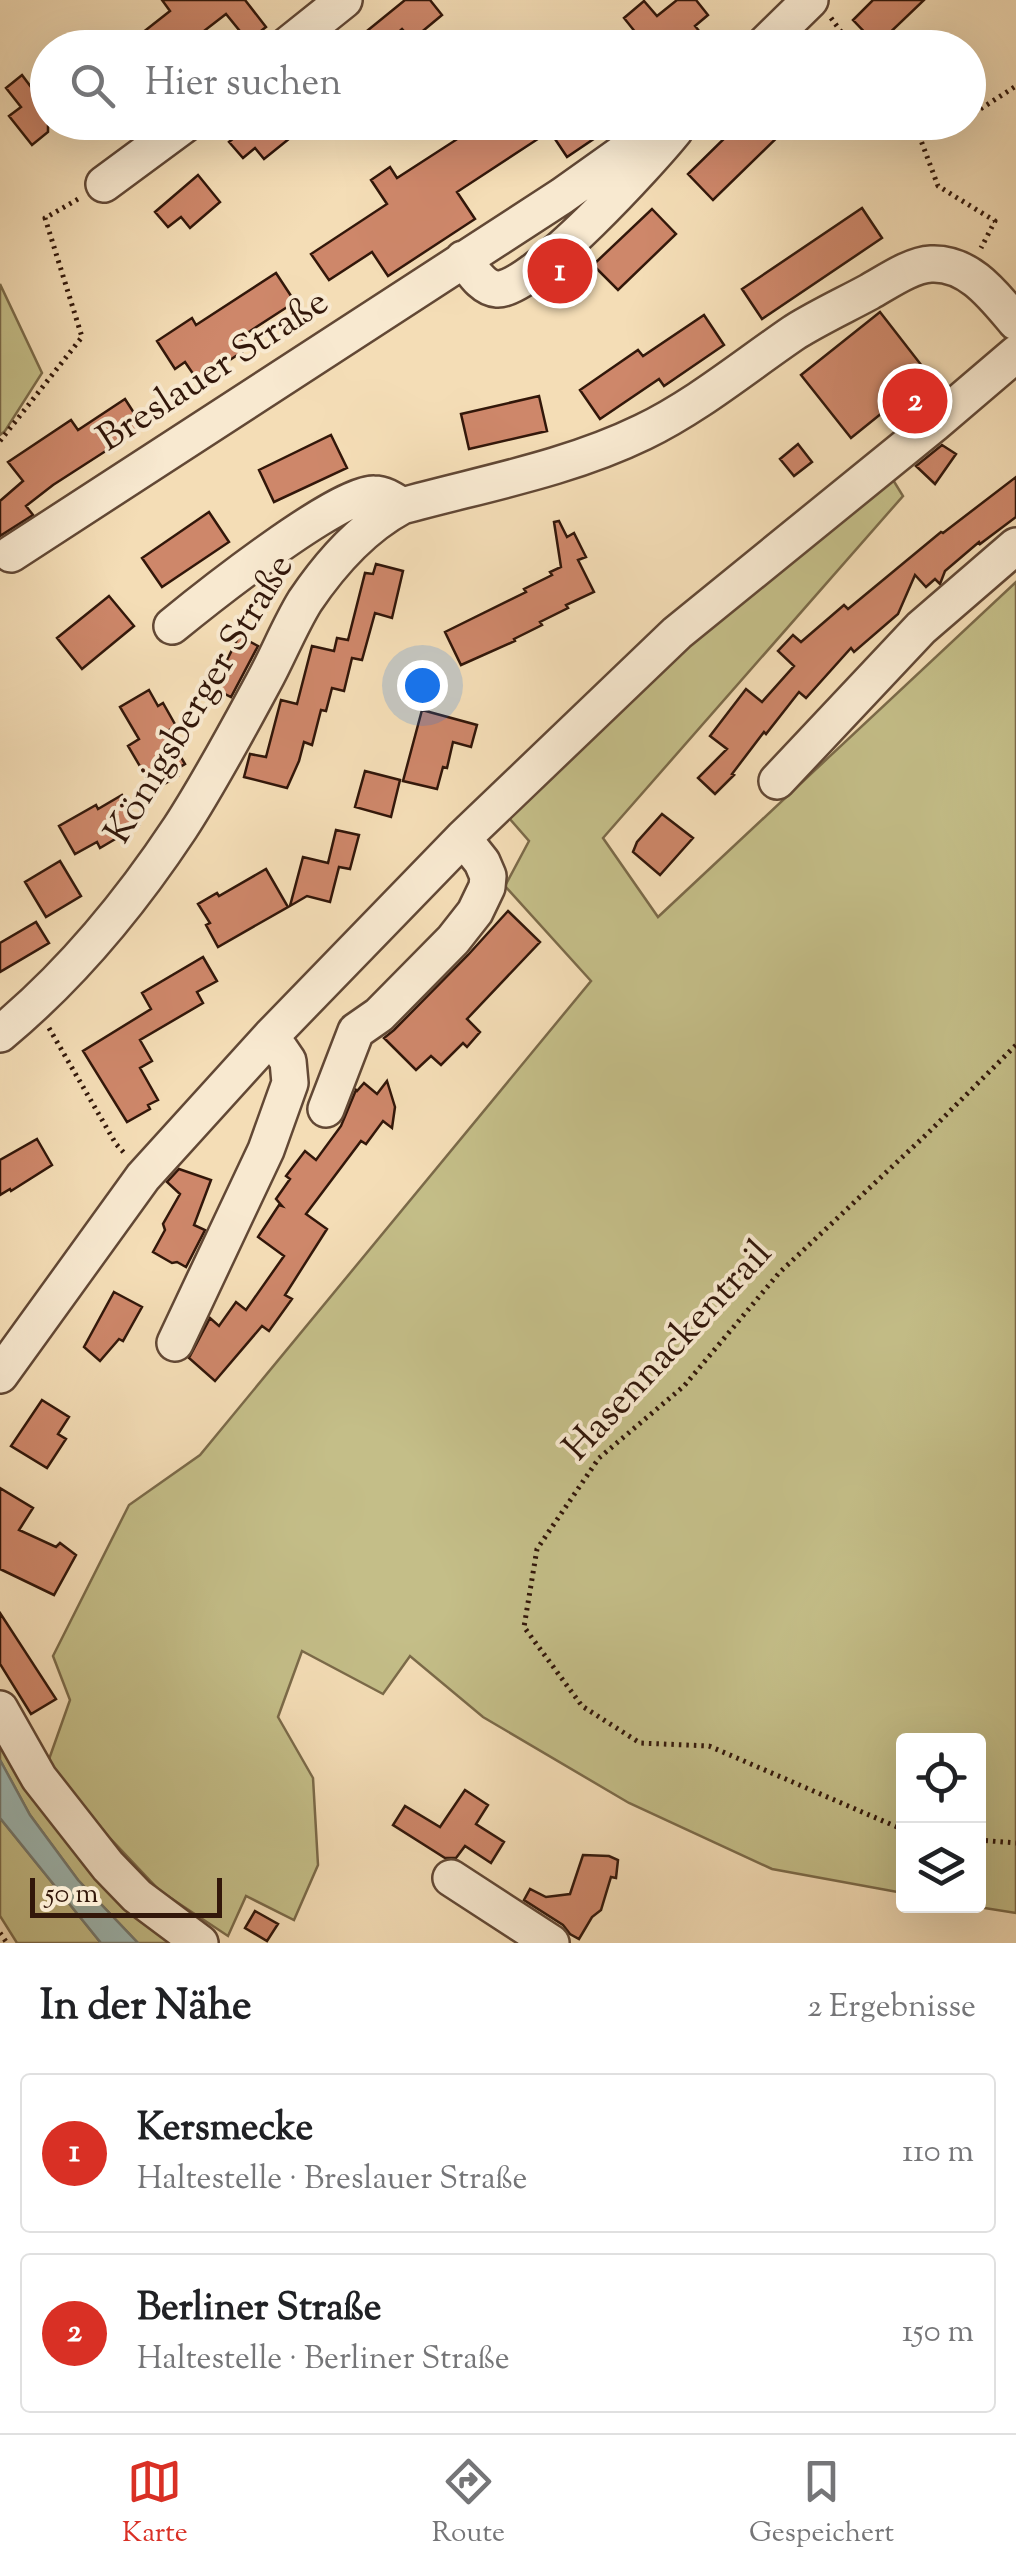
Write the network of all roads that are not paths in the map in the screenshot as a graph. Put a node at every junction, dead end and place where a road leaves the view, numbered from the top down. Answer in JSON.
{"nodes":[{"id":1,"x":344,"y":0,"type":"edge"},
{"id":2,"x":820,"y":8,"type":"edge"},
{"id":3,"x":306,"y":30,"type":"edge"},
{"id":4,"x":787,"y":30,"type":"edge"},
{"id":5,"x":164,"y":140,"type":"edge"},
{"id":6,"x":641,"y":140,"type":"edge"},
{"id":7,"x":667,"y":140,"type":"edge"},
{"id":8,"x":104,"y":184,"type":"road end"},
{"id":9,"x":463,"y":259,"type":"junction"},
{"id":10,"x":1016,"y":322,"type":"edge"},
{"id":11,"x":1016,"y":354,"type":"edge"},
{"id":12,"x":402,"y":506,"type":"junction"},
{"id":13,"x":1016,"y":546,"type":"edge"},
{"id":14,"x":11,"y":554,"type":"dead end"},
{"id":15,"x":172,"y":626,"type":"dead end"},
{"id":16,"x":777,"y":781,"type":"dead end"},
{"id":17,"x":463,"y":838,"type":"junction"},
{"id":18,"x":0,"y":1034,"type":"edge"},
{"id":19,"x":272,"y":1036,"type":"junction"},
{"id":20,"x":326,"y":1108,"type":"dead end"},
{"id":21,"x":176,"y":1344,"type":"dead end"},
{"id":22,"x":0,"y":1376,"type":"edge"},
{"id":23,"x":0,"y":1709,"type":"edge"},
{"id":24,"x":451,"y":1878,"type":"dead end"},
{"id":25,"x":200,"y":1943,"type":"edge"},
{"id":26,"x":551,"y":1943,"type":"edge"}],
"edges":[{"from":1,"to":3,"type":"street"},
{"from":2,"to":4,"type":"street"},
{"from":5,"to":8,"type":"street"},
{"from":6,"to":9,"type":"street","name":"Breslauer Straße"},
{"from":7,"to":9,"type":"street"},
{"from":9,"to":14,"type":"street","name":"Breslauer Straße"},
{"from":10,"to":12,"type":"street","name":"Königsberger Straße"},
{"from":11,"to":17,"type":"street"},
{"from":12,"to":15,"type":"street","name":"Königsberger Straße"},
{"from":12,"to":18,"type":"street","name":"Königsberger Straße"},
{"from":13,"to":16,"type":"street"},
{"from":17,"to":19,"type":"street"},
{"from":17,"to":20,"type":"street"},
{"from":19,"to":21,"type":"street"},
{"from":19,"to":22,"type":"street"},
{"from":23,"to":25,"type":"street"},
{"from":24,"to":26,"type":"street"}]}
